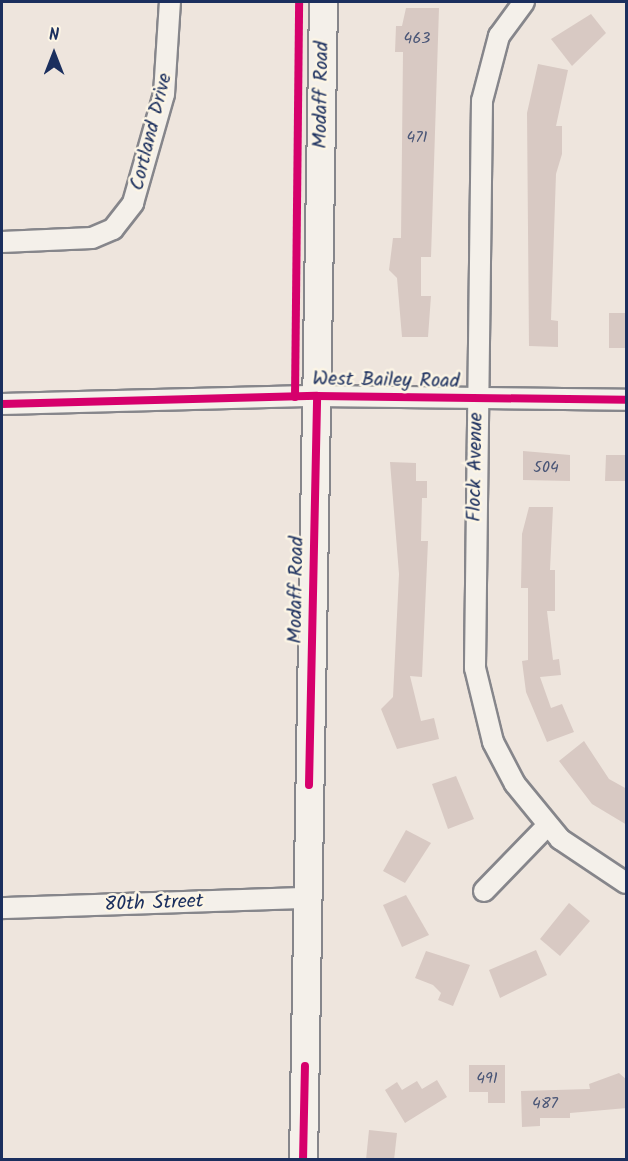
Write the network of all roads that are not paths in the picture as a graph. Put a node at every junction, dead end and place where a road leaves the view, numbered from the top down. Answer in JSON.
{"nodes":[{"id":1,"x":170,"y":2,"type":"edge"},
{"id":2,"x":323,"y":2,"type":"edge"},
{"id":3,"x":524,"y":2,"type":"edge"},
{"id":4,"x":2,"y":242,"type":"edge"},
{"id":5,"x":317,"y":396,"type":"junction"},
{"id":6,"x":477,"y":398,"type":"junction"},
{"id":7,"x":627,"y":400,"type":"edge"},
{"id":8,"x":2,"y":404,"type":"edge"},
{"id":9,"x":548,"y":826,"type":"junction"},
{"id":10,"x":627,"y":883,"type":"edge"},
{"id":11,"x":484,"y":891,"type":"dead end"},
{"id":12,"x":307,"y":898,"type":"junction"},
{"id":13,"x":2,"y":908,"type":"edge"},
{"id":14,"x":303,"y":1160,"type":"edge"}],
"edges":[{"from":1,"to":4,"type":"street","name":"Cortland Drive"},
{"from":2,"to":5,"type":"street","name":"Modaff Road"},
{"from":3,"to":6,"type":"street","name":"Flock Avenue"},
{"from":5,"to":6,"type":"street","name":"West Bailey Road"},
{"from":5,"to":8,"type":"street","name":"West Bailey Road"},
{"from":5,"to":12,"type":"street","name":"Modaff Road"},
{"from":6,"to":7,"type":"street","name":"West Bailey Road"},
{"from":6,"to":9,"type":"street","name":"Flock Avenue"},
{"from":9,"to":10,"type":"street","name":"Flock Avenue"},
{"from":9,"to":11,"type":"street"},
{"from":12,"to":13,"type":"street","name":"80th Street"},
{"from":12,"to":14,"type":"street","name":"Modaff Road"}]}
